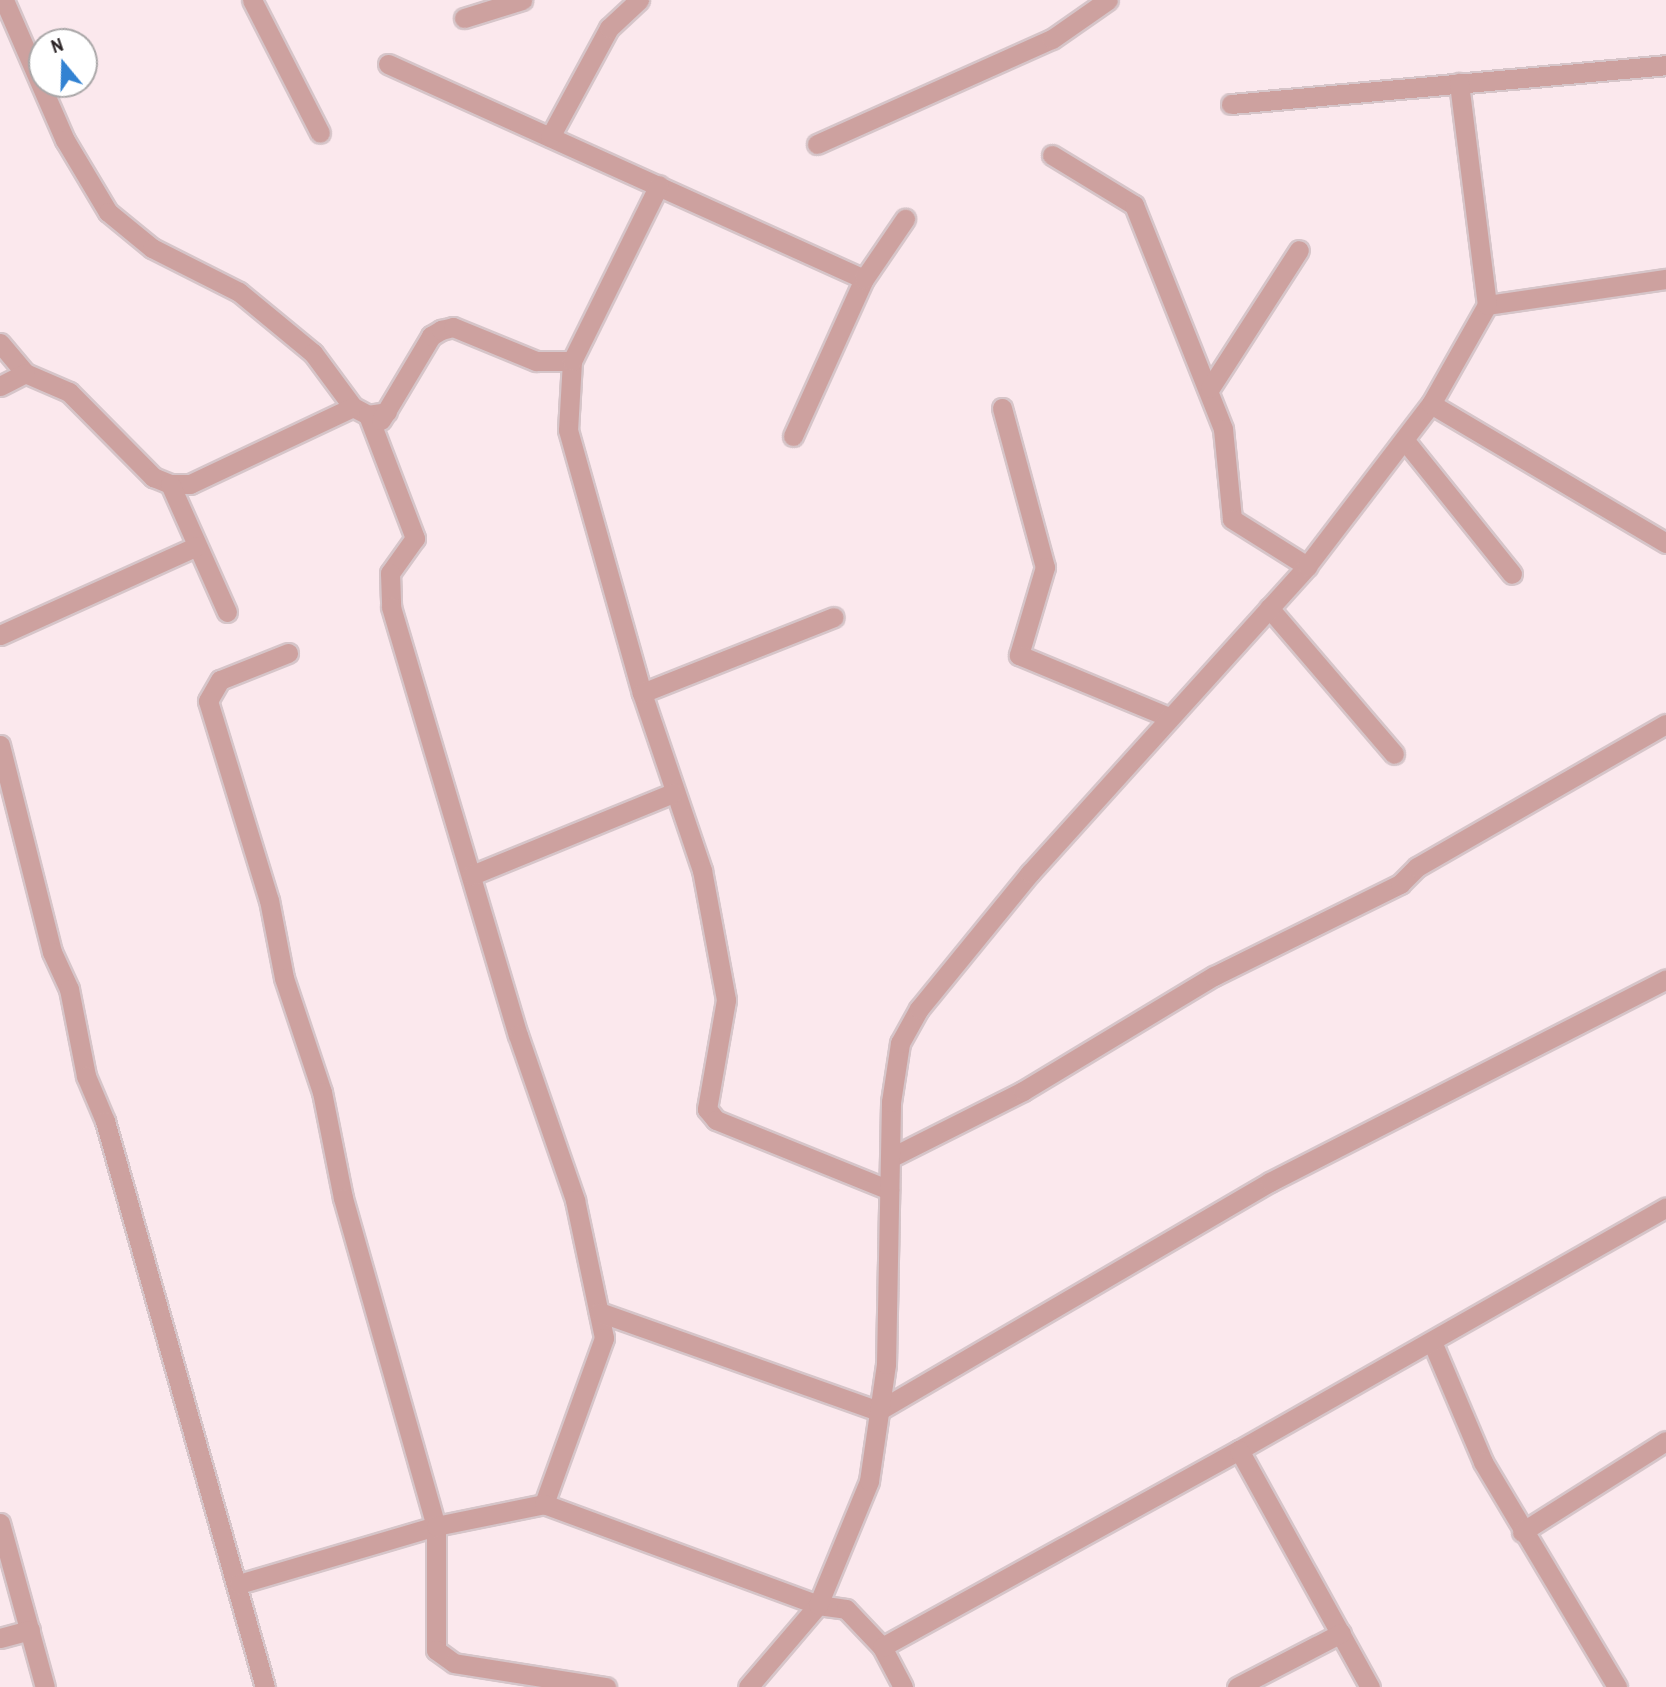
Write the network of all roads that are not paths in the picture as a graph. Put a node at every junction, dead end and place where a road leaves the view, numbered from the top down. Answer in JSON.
{"nodes":[{"id":1,"x":4,"y":0,"type":"edge"},
{"id":2,"x":252,"y":0,"type":"edge"},
{"id":3,"x":522,"y":0,"type":"edge"},
{"id":4,"x":1108,"y":0,"type":"edge"},
{"id":5,"x":628,"y":3,"type":"edge"},
{"id":6,"x":464,"y":18,"type":"dead end"},
{"id":7,"x":388,"y":64,"type":"dead end"},
{"id":8,"x":1666,"y":65,"type":"edge"},
{"id":9,"x":1459,"y":83,"type":"junction"},
{"id":10,"x":1231,"y":104,"type":"dead end"},
{"id":11,"x":320,"y":133,"type":"dead end"},
{"id":12,"x":550,"y":137,"type":"junction"},
{"id":13,"x":817,"y":144,"type":"dead end"},
{"id":14,"x":1052,"y":155,"type":"dead end"},
{"id":15,"x":659,"y":185,"type":"junction"},
{"id":16,"x":905,"y":219,"type":"dead end"},
{"id":17,"x":1299,"y":250,"type":"dead end"},
{"id":18,"x":864,"y":279,"type":"junction"},
{"id":19,"x":1666,"y":279,"type":"edge"},
{"id":20,"x":1487,"y":305,"type":"junction"},
{"id":21,"x":0,"y":343,"type":"edge"},
{"id":22,"x":572,"y":360,"type":"junction"},
{"id":23,"x":25,"y":373,"type":"junction"},
{"id":24,"x":0,"y":386,"type":"edge"},
{"id":25,"x":1210,"y":388,"type":"junction"},
{"id":26,"x":1431,"y":404,"type":"junction"},
{"id":27,"x":1002,"y":408,"type":"dead end"},
{"id":28,"x":371,"y":416,"type":"junction"},
{"id":29,"x":793,"y":436,"type":"dead end"},
{"id":30,"x":1406,"y":442,"type":"junction"},
{"id":31,"x":170,"y":484,"type":"junction"},
{"id":32,"x":1666,"y":543,"type":"edge"},
{"id":33,"x":197,"y":545,"type":"junction"},
{"id":34,"x":1307,"y":566,"type":"junction"},
{"id":35,"x":1512,"y":574,"type":"dead end"},
{"id":36,"x":1269,"y":608,"type":"junction"},
{"id":37,"x":227,"y":612,"type":"dead end"},
{"id":38,"x":834,"y":617,"type":"dead end"},
{"id":39,"x":0,"y":635,"type":"edge"},
{"id":40,"x":288,"y":653,"type":"dead end"},
{"id":41,"x":642,"y":693,"type":"junction"},
{"id":42,"x":1166,"y":716,"type":"junction"},
{"id":43,"x":1666,"y":724,"type":"edge"},
{"id":44,"x":0,"y":745,"type":"edge"},
{"id":45,"x":1394,"y":754,"type":"dead end"},
{"id":46,"x":673,"y":793,"type":"junction"},
{"id":47,"x":472,"y":875,"type":"junction"},
{"id":48,"x":1666,"y":979,"type":"edge"},
{"id":49,"x":890,"y":1158,"type":"junction"},
{"id":50,"x":889,"y":1190,"type":"junction"},
{"id":51,"x":1666,"y":1207,"type":"edge"},
{"id":52,"x":599,"y":1312,"type":"junction"},
{"id":53,"x":1433,"y":1344,"type":"junction"},
{"id":54,"x":878,"y":1412,"type":"junction"},
{"id":55,"x":1666,"y":1441,"type":"edge"},
{"id":56,"x":1239,"y":1450,"type":"junction"},
{"id":57,"x":544,"y":1504,"type":"junction"},
{"id":58,"x":0,"y":1523,"type":"edge"},
{"id":59,"x":436,"y":1526,"type":"junction"},
{"id":60,"x":1522,"y":1532,"type":"junction"},
{"id":61,"x":239,"y":1584,"type":"junction"},
{"id":62,"x":818,"y":1605,"type":"junction"},
{"id":63,"x":30,"y":1630,"type":"junction"},
{"id":64,"x":1340,"y":1633,"type":"junction"},
{"id":65,"x":0,"y":1638,"type":"edge"},
{"id":66,"x":882,"y":1647,"type":"junction"},
{"id":67,"x":45,"y":1687,"type":"edge"},
{"id":68,"x":265,"y":1687,"type":"edge"},
{"id":69,"x":606,"y":1687,"type":"edge"},
{"id":70,"x":748,"y":1687,"type":"edge"},
{"id":71,"x":903,"y":1687,"type":"edge"},
{"id":72,"x":1237,"y":1687,"type":"edge"},
{"id":73,"x":1370,"y":1687,"type":"edge"},
{"id":74,"x":1617,"y":1687,"type":"edge"}],
"edges":[{"from":1,"to":28,"type":"street"},
{"from":2,"to":11,"type":"street"},
{"from":3,"to":6,"type":"street"},
{"from":4,"to":13,"type":"street"},
{"from":5,"to":12,"type":"street"},
{"from":7,"to":12,"type":"street"},
{"from":8,"to":9,"type":"street"},
{"from":9,"to":10,"type":"street"},
{"from":9,"to":20,"type":"street"},
{"from":12,"to":15,"type":"street"},
{"from":14,"to":25,"type":"street"},
{"from":15,"to":18,"type":"street"},
{"from":15,"to":22,"type":"street"},
{"from":16,"to":18,"type":"street"},
{"from":17,"to":25,"type":"street"},
{"from":18,"to":29,"type":"street"},
{"from":19,"to":20,"type":"street"},
{"from":20,"to":26,"type":"street"},
{"from":21,"to":23,"type":"street"},
{"from":22,"to":28,"type":"street"},
{"from":22,"to":41,"type":"street"},
{"from":23,"to":24,"type":"street"},
{"from":23,"to":31,"type":"street"},
{"from":25,"to":34,"type":"street"},
{"from":26,"to":30,"type":"street"},
{"from":26,"to":32,"type":"street"},
{"from":27,"to":42,"type":"street"},
{"from":28,"to":31,"type":"street"},
{"from":28,"to":47,"type":"street"},
{"from":30,"to":34,"type":"street"},
{"from":30,"to":35,"type":"street"},
{"from":31,"to":33,"type":"street"},
{"from":33,"to":37,"type":"street"},
{"from":33,"to":39,"type":"street"},
{"from":34,"to":36,"type":"street"},
{"from":36,"to":42,"type":"street"},
{"from":36,"to":45,"type":"street"},
{"from":38,"to":41,"type":"street"},
{"from":40,"to":59,"type":"street"},
{"from":41,"to":46,"type":"street"},
{"from":42,"to":49,"type":"street"},
{"from":43,"to":49,"type":"street"},
{"from":44,"to":61,"type":"street"},
{"from":46,"to":47,"type":"street"},
{"from":46,"to":50,"type":"street"},
{"from":47,"to":52,"type":"street"},
{"from":48,"to":54,"type":"street"},
{"from":49,"to":50,"type":"street"},
{"from":50,"to":54,"type":"street"},
{"from":51,"to":53,"type":"street"},
{"from":52,"to":54,"type":"street"},
{"from":52,"to":57,"type":"street"},
{"from":53,"to":56,"type":"street"},
{"from":53,"to":60,"type":"street"},
{"from":54,"to":62,"type":"street"},
{"from":55,"to":60,"type":"street"},
{"from":56,"to":64,"type":"street"},
{"from":56,"to":66,"type":"street"},
{"from":57,"to":59,"type":"street"},
{"from":57,"to":62,"type":"street"},
{"from":58,"to":63,"type":"street"},
{"from":59,"to":61,"type":"street"},
{"from":59,"to":69,"type":"street"},
{"from":60,"to":74,"type":"street"},
{"from":61,"to":68,"type":"street"},
{"from":62,"to":66,"type":"street"},
{"from":62,"to":70,"type":"street"},
{"from":63,"to":65,"type":"street"},
{"from":63,"to":67,"type":"street"},
{"from":64,"to":72,"type":"street"},
{"from":64,"to":73,"type":"street"},
{"from":66,"to":71,"type":"street"}]}
